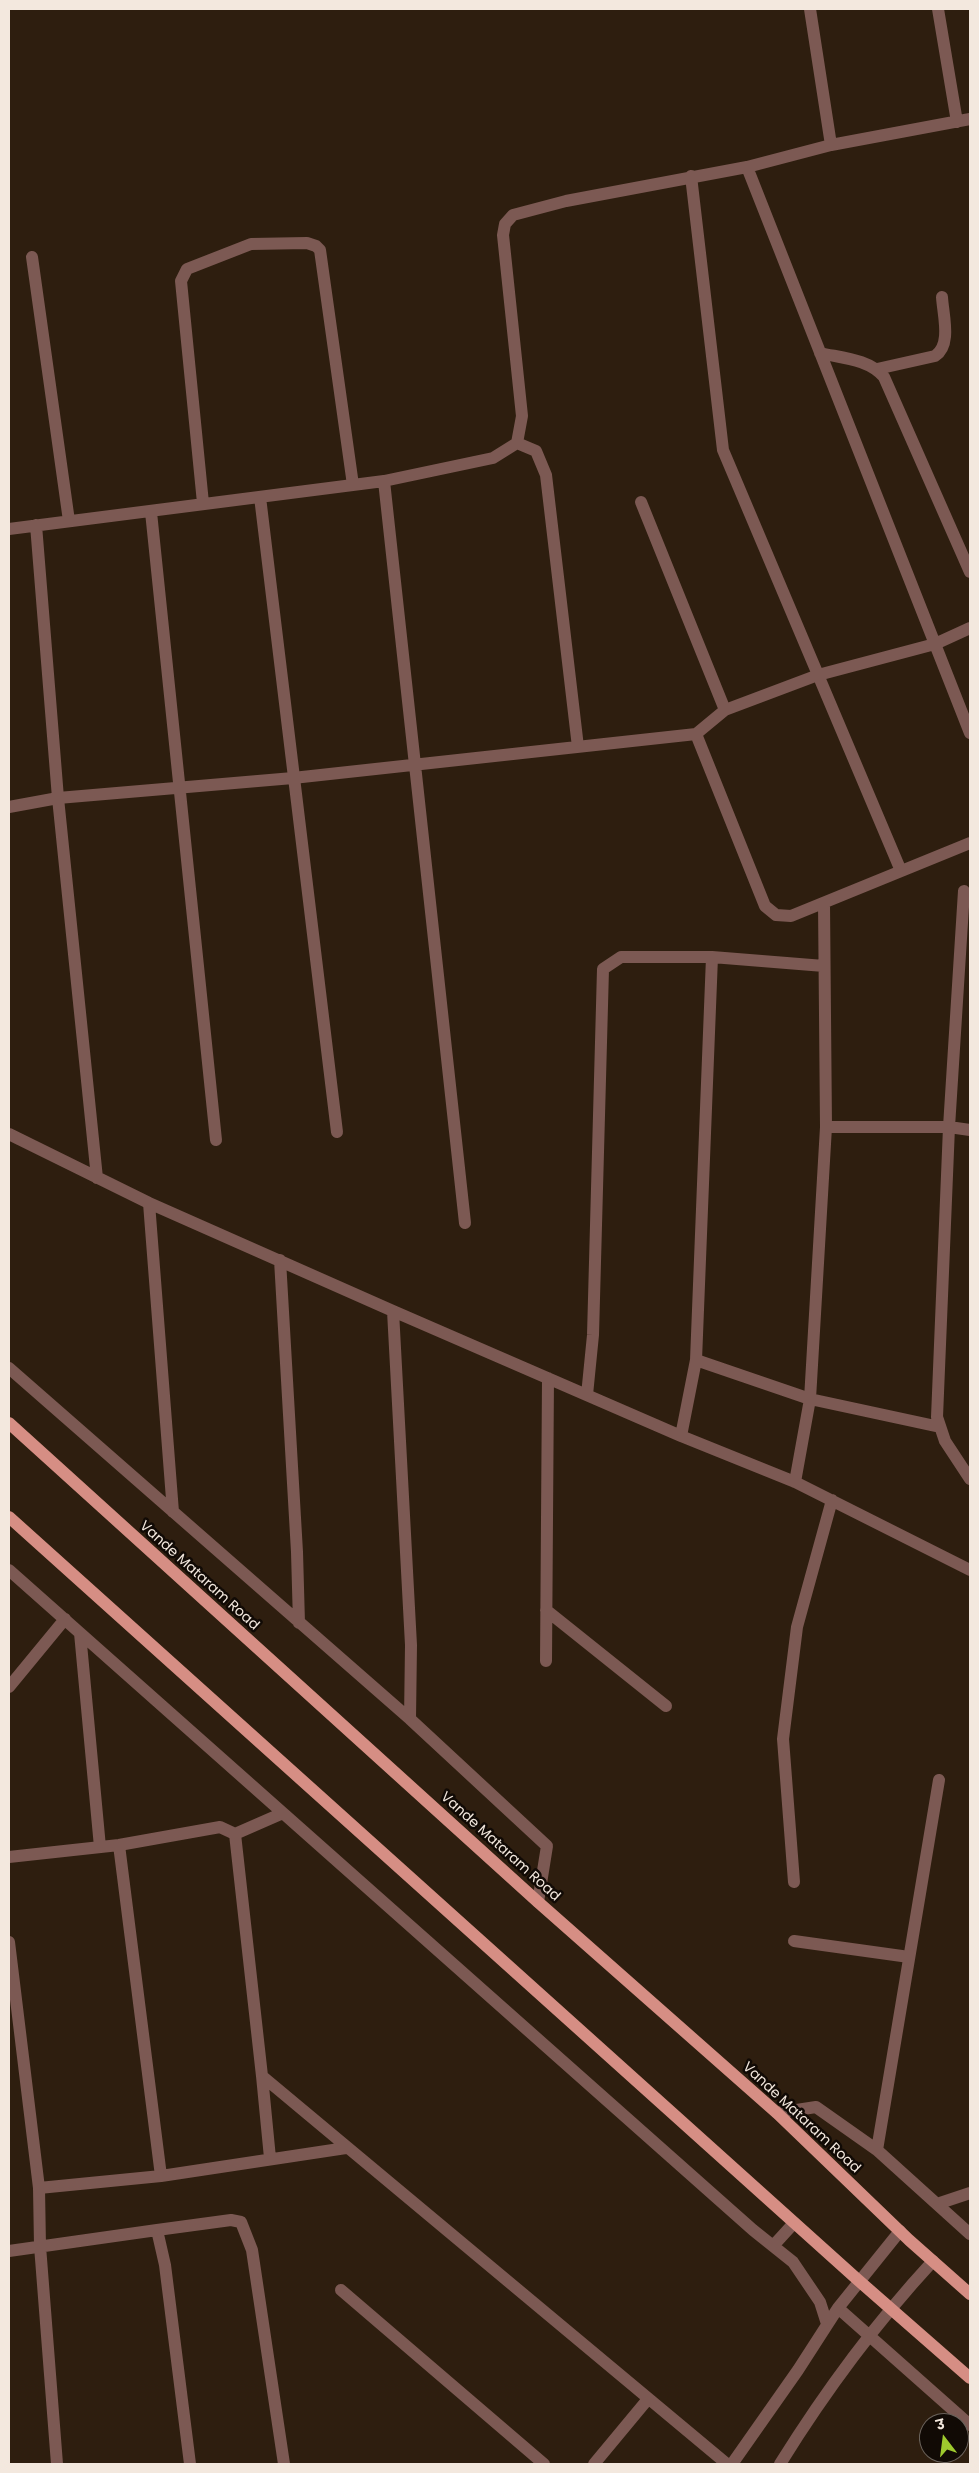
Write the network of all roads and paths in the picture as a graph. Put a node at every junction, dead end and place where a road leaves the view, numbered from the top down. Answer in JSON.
{"nodes":[{"id":1,"x":810,"y":9,"type":"edge"},
{"id":2,"x":938,"y":9,"type":"edge"},
{"id":3,"x":970,"y":119,"type":"edge"},
{"id":4,"x":957,"y":122,"type":"junction"},
{"id":5,"x":830,"y":145,"type":"junction"},
{"id":6,"x":747,"y":167,"type":"junction"},
{"id":7,"x":691,"y":176,"type":"junction"},
{"id":8,"x":32,"y":256,"type":"dead end"},
{"id":9,"x":942,"y":297,"type":"dead end"},
{"id":10,"x":820,"y":353,"type":"junction"},
{"id":11,"x":877,"y":369,"type":"junction"},
{"id":12,"x":517,"y":443,"type":"junction"},
{"id":13,"x":384,"y":481,"type":"junction"},
{"id":14,"x":353,"y":485,"type":"junction"},
{"id":15,"x":260,"y":497,"type":"junction"},
{"id":16,"x":641,"y":502,"type":"dead end"},
{"id":17,"x":203,"y":503,"type":"junction"},
{"id":18,"x":151,"y":512,"type":"junction"},
{"id":19,"x":69,"y":521,"type":"junction"},
{"id":20,"x":36,"y":525,"type":"junction"},
{"id":21,"x":9,"y":529,"type":"edge"},
{"id":22,"x":970,"y":572,"type":"edge"},
{"id":23,"x":970,"y":628,"type":"edge"},
{"id":24,"x":935,"y":644,"type":"junction"},
{"id":25,"x":818,"y":675,"type":"junction"},
{"id":26,"x":725,"y":710,"type":"junction"},
{"id":27,"x":696,"y":734,"type":"junction"},
{"id":28,"x":970,"y":734,"type":"edge"},
{"id":29,"x":578,"y":747,"type":"junction"},
{"id":30,"x":416,"y":763,"type":"junction"},
{"id":31,"x":293,"y":778,"type":"junction"},
{"id":32,"x":179,"y":788,"type":"junction"},
{"id":33,"x":58,"y":798,"type":"junction"},
{"id":34,"x":9,"y":807,"type":"edge"},
{"id":35,"x":970,"y":843,"type":"edge"},
{"id":36,"x":901,"y":871,"type":"junction"},
{"id":37,"x":964,"y":891,"type":"dead end"},
{"id":38,"x":824,"y":903,"type":"junction"},
{"id":39,"x":712,"y":957,"type":"junction"},
{"id":40,"x":824,"y":966,"type":"junction"},
{"id":41,"x":826,"y":1127,"type":"junction"},
{"id":42,"x":949,"y":1128,"type":"junction"},
{"id":43,"x":970,"y":1130,"type":"edge"},
{"id":44,"x":337,"y":1132,"type":"dead end"},
{"id":45,"x":9,"y":1134,"type":"edge"},
{"id":46,"x":216,"y":1140,"type":"dead end"},
{"id":47,"x":97,"y":1178,"type":"junction"},
{"id":48,"x":149,"y":1202,"type":"junction"},
{"id":49,"x":465,"y":1224,"type":"dead end"},
{"id":50,"x":280,"y":1260,"type":"junction"},
{"id":51,"x":393,"y":1310,"type":"junction"},
{"id":52,"x":696,"y":1360,"type":"junction"},
{"id":53,"x":9,"y":1368,"type":"edge"},
{"id":54,"x":548,"y":1378,"type":"junction"},
{"id":55,"x":587,"y":1396,"type":"junction"},
{"id":56,"x":810,"y":1399,"type":"junction"},
{"id":57,"x":9,"y":1423,"type":"edge"},
{"id":58,"x":940,"y":1427,"type":"junction"},
{"id":59,"x":682,"y":1436,"type":"junction"},
{"id":60,"x":970,"y":1479,"type":"edge"},
{"id":61,"x":795,"y":1482,"type":"junction"},
{"id":62,"x":832,"y":1500,"type":"junction"},
{"id":63,"x":173,"y":1512,"type":"junction"},
{"id":64,"x":9,"y":1517,"type":"edge"},
{"id":65,"x":9,"y":1570,"type":"edge"},
{"id":66,"x":970,"y":1570,"type":"edge"},
{"id":67,"x":546,"y":1610,"type":"junction"},
{"id":68,"x":65,"y":1619,"type":"junction"},
{"id":69,"x":299,"y":1623,"type":"junction"},
{"id":70,"x":80,"y":1632,"type":"junction"},
{"id":71,"x":546,"y":1661,"type":"dead end"},
{"id":72,"x":9,"y":1686,"type":"edge"},
{"id":73,"x":666,"y":1706,"type":"dead end"},
{"id":74,"x":410,"y":1718,"type":"junction"},
{"id":75,"x":939,"y":1780,"type":"dead end"},
{"id":76,"x":284,"y":1813,"type":"junction"},
{"id":77,"x":235,"y":1834,"type":"junction"},
{"id":78,"x":119,"y":1845,"type":"junction"},
{"id":79,"x":100,"y":1847,"type":"junction"},
{"id":80,"x":9,"y":1857,"type":"edge"},
{"id":81,"x":794,"y":1882,"type":"dead end"},
{"id":82,"x":538,"y":1902,"type":"junction"},
{"id":83,"x":794,"y":1941,"type":"dead end"},
{"id":84,"x":9,"y":1942,"type":"edge"},
{"id":85,"x":909,"y":1957,"type":"junction"},
{"id":86,"x":262,"y":2076,"type":"junction"},
{"id":87,"x":777,"y":2113,"type":"junction"},
{"id":88,"x":346,"y":2148,"type":"junction"},
{"id":89,"x":877,"y":2150,"type":"junction"},
{"id":90,"x":270,"y":2158,"type":"junction"},
{"id":91,"x":161,"y":2176,"type":"junction"},
{"id":92,"x":40,"y":2188,"type":"junction"},
{"id":93,"x":970,"y":2193,"type":"edge"},
{"id":94,"x":937,"y":2204,"type":"junction"},
{"id":95,"x":794,"y":2223,"type":"junction"},
{"id":96,"x":157,"y":2230,"type":"junction"},
{"id":97,"x":900,"y":2231,"type":"junction"},
{"id":98,"x":970,"y":2234,"type":"edge"},
{"id":99,"x":40,"y":2246,"type":"junction"},
{"id":100,"x":773,"y":2246,"type":"junction"},
{"id":101,"x":9,"y":2251,"type":"edge"},
{"id":102,"x":933,"y":2261,"type":"junction"},
{"id":103,"x":858,"y":2280,"type":"junction"},
{"id":104,"x":341,"y":2290,"type":"dead end"},
{"id":105,"x":970,"y":2294,"type":"edge"},
{"id":106,"x":838,"y":2308,"type":"junction"},
{"id":107,"x":890,"y":2308,"type":"junction"},
{"id":108,"x":827,"y":2324,"type":"junction"},
{"id":109,"x":868,"y":2335,"type":"junction"},
{"id":110,"x":970,"y":2378,"type":"edge"},
{"id":111,"x":648,"y":2399,"type":"junction"},
{"id":112,"x":970,"y":2425,"type":"edge"},
{"id":113,"x":57,"y":2464,"type":"edge"},
{"id":114,"x":190,"y":2464,"type":"edge"},
{"id":115,"x":284,"y":2464,"type":"edge"},
{"id":116,"x":544,"y":2464,"type":"edge"},
{"id":117,"x":594,"y":2464,"type":"edge"},
{"id":118,"x":727,"y":2464,"type":"edge"},
{"id":119,"x":732,"y":2464,"type":"edge"},
{"id":120,"x":780,"y":2464,"type":"edge"}],
"edges":[{"from":1,"to":5,"type":"street"},
{"from":2,"to":4,"type":"street"},
{"from":3,"to":4,"type":"street"},
{"from":4,"to":5,"type":"street"},
{"from":5,"to":6,"type":"street"},
{"from":6,"to":7,"type":"street"},
{"from":6,"to":10,"type":"street"},
{"from":7,"to":12,"type":"street"},
{"from":7,"to":25,"type":"street"},
{"from":8,"to":19,"type":"street"},
{"from":9,"to":11,"type":"street"},
{"from":10,"to":11,"type":"street"},
{"from":10,"to":24,"type":"street"},
{"from":11,"to":22,"type":"street"},
{"from":12,"to":13,"type":"street"},
{"from":12,"to":29,"type":"street"},
{"from":13,"to":14,"type":"street"},
{"from":13,"to":30,"type":"street"},
{"from":14,"to":15,"type":"street"},
{"from":14,"to":17,"type":"street"},
{"from":15,"to":17,"type":"street"},
{"from":15,"to":31,"type":"street"},
{"from":16,"to":26,"type":"street"},
{"from":17,"to":18,"type":"street"},
{"from":18,"to":19,"type":"street"},
{"from":18,"to":32,"type":"street"},
{"from":19,"to":20,"type":"street"},
{"from":20,"to":21,"type":"street"},
{"from":20,"to":33,"type":"street"},
{"from":23,"to":24,"type":"street"},
{"from":24,"to":25,"type":"street"},
{"from":24,"to":28,"type":"street"},
{"from":25,"to":26,"type":"street"},
{"from":25,"to":36,"type":"street"},
{"from":26,"to":27,"type":"street"},
{"from":27,"to":29,"type":"street"},
{"from":27,"to":38,"type":"street"},
{"from":29,"to":30,"type":"street"},
{"from":30,"to":31,"type":"street"},
{"from":30,"to":49,"type":"street"},
{"from":31,"to":32,"type":"street"},
{"from":31,"to":44,"type":"street"},
{"from":32,"to":33,"type":"street"},
{"from":32,"to":46,"type":"street"},
{"from":33,"to":34,"type":"street"},
{"from":33,"to":47,"type":"street"},
{"from":35,"to":36,"type":"street"},
{"from":36,"to":38,"type":"street"},
{"from":37,"to":42,"type":"street"},
{"from":38,"to":40,"type":"street"},
{"from":39,"to":40,"type":"street"},
{"from":39,"to":52,"type":"street"},
{"from":39,"to":55,"type":"street"},
{"from":40,"to":41,"type":"street"},
{"from":41,"to":42,"type":"street"},
{"from":41,"to":56,"type":"street"},
{"from":42,"to":43,"type":"street"},
{"from":42,"to":58,"type":"street"},
{"from":45,"to":47,"type":"street"},
{"from":47,"to":48,"type":"street"},
{"from":48,"to":50,"type":"street"},
{"from":48,"to":63,"type":"street"},
{"from":50,"to":51,"type":"street"},
{"from":50,"to":69,"type":"street"},
{"from":51,"to":54,"type":"street"},
{"from":51,"to":74,"type":"street"},
{"from":52,"to":56,"type":"street"},
{"from":52,"to":59,"type":"street"},
{"from":53,"to":63,"type":"street"},
{"from":54,"to":55,"type":"street"},
{"from":54,"to":67,"type":"street"},
{"from":55,"to":59,"type":"street"},
{"from":56,"to":58,"type":"street"},
{"from":56,"to":61,"type":"street"},
{"from":57,"to":82,"type":"main road","name":"Vande Mataram Road"},
{"from":58,"to":60,"type":"street"},
{"from":59,"to":61,"type":"street"},
{"from":61,"to":62,"type":"street"},
{"from":62,"to":66,"type":"street"},
{"from":62,"to":81,"type":"street"},
{"from":63,"to":69,"type":"street"},
{"from":64,"to":95,"type":"main road"},
{"from":65,"to":68,"type":"street"},
{"from":67,"to":71,"type":"street"},
{"from":67,"to":73,"type":"street"},
{"from":68,"to":70,"type":"street"},
{"from":68,"to":72,"type":"street"},
{"from":69,"to":74,"type":"street"},
{"from":70,"to":76,"type":"street"},
{"from":70,"to":79,"type":"street"},
{"from":74,"to":82,"type":"street"},
{"from":75,"to":85,"type":"street"},
{"from":76,"to":77,"type":"street"},
{"from":76,"to":100,"type":"street"},
{"from":77,"to":78,"type":"street"},
{"from":77,"to":86,"type":"street"},
{"from":78,"to":79,"type":"street"},
{"from":78,"to":91,"type":"street"},
{"from":79,"to":80,"type":"street"},
{"from":82,"to":87,"type":"main road","name":"Vande Mataram Road"},
{"from":83,"to":85,"type":"street"},
{"from":84,"to":92,"type":"street"},
{"from":85,"to":89,"type":"street"},
{"from":86,"to":88,"type":"street"},
{"from":86,"to":90,"type":"street"},
{"from":87,"to":89,"type":"street"},
{"from":87,"to":97,"type":"main road","name":"Vande Mataram Road"},
{"from":88,"to":90,"type":"street"},
{"from":88,"to":111,"type":"street"},
{"from":89,"to":94,"type":"street"},
{"from":90,"to":91,"type":"street"},
{"from":91,"to":92,"type":"street"},
{"from":92,"to":99,"type":"street"},
{"from":93,"to":94,"type":"street"},
{"from":94,"to":98,"type":"street"},
{"from":95,"to":100,"type":"street"},
{"from":95,"to":103,"type":"main road"},
{"from":96,"to":99,"type":"street"},
{"from":96,"to":114,"type":"street"},
{"from":96,"to":115,"type":"street"},
{"from":97,"to":102,"type":"main road","name":"Vande Mataram Road"},
{"from":97,"to":103,"type":"street"},
{"from":99,"to":101,"type":"street"},
{"from":99,"to":113,"type":"street"},
{"from":100,"to":108,"type":"street"},
{"from":102,"to":105,"type":"main road","name":"Vande Mataram Road"},
{"from":102,"to":107,"type":"street"},
{"from":103,"to":106,"type":"street"},
{"from":103,"to":107,"type":"main road"},
{"from":104,"to":116,"type":"street"},
{"from":106,"to":108,"type":"street"},
{"from":106,"to":109,"type":"street"},
{"from":107,"to":109,"type":"street"},
{"from":107,"to":110,"type":"main road"},
{"from":108,"to":119,"type":"street"},
{"from":109,"to":112,"type":"street"},
{"from":109,"to":120,"type":"street"},
{"from":111,"to":117,"type":"street"},
{"from":111,"to":118,"type":"street"}]}
